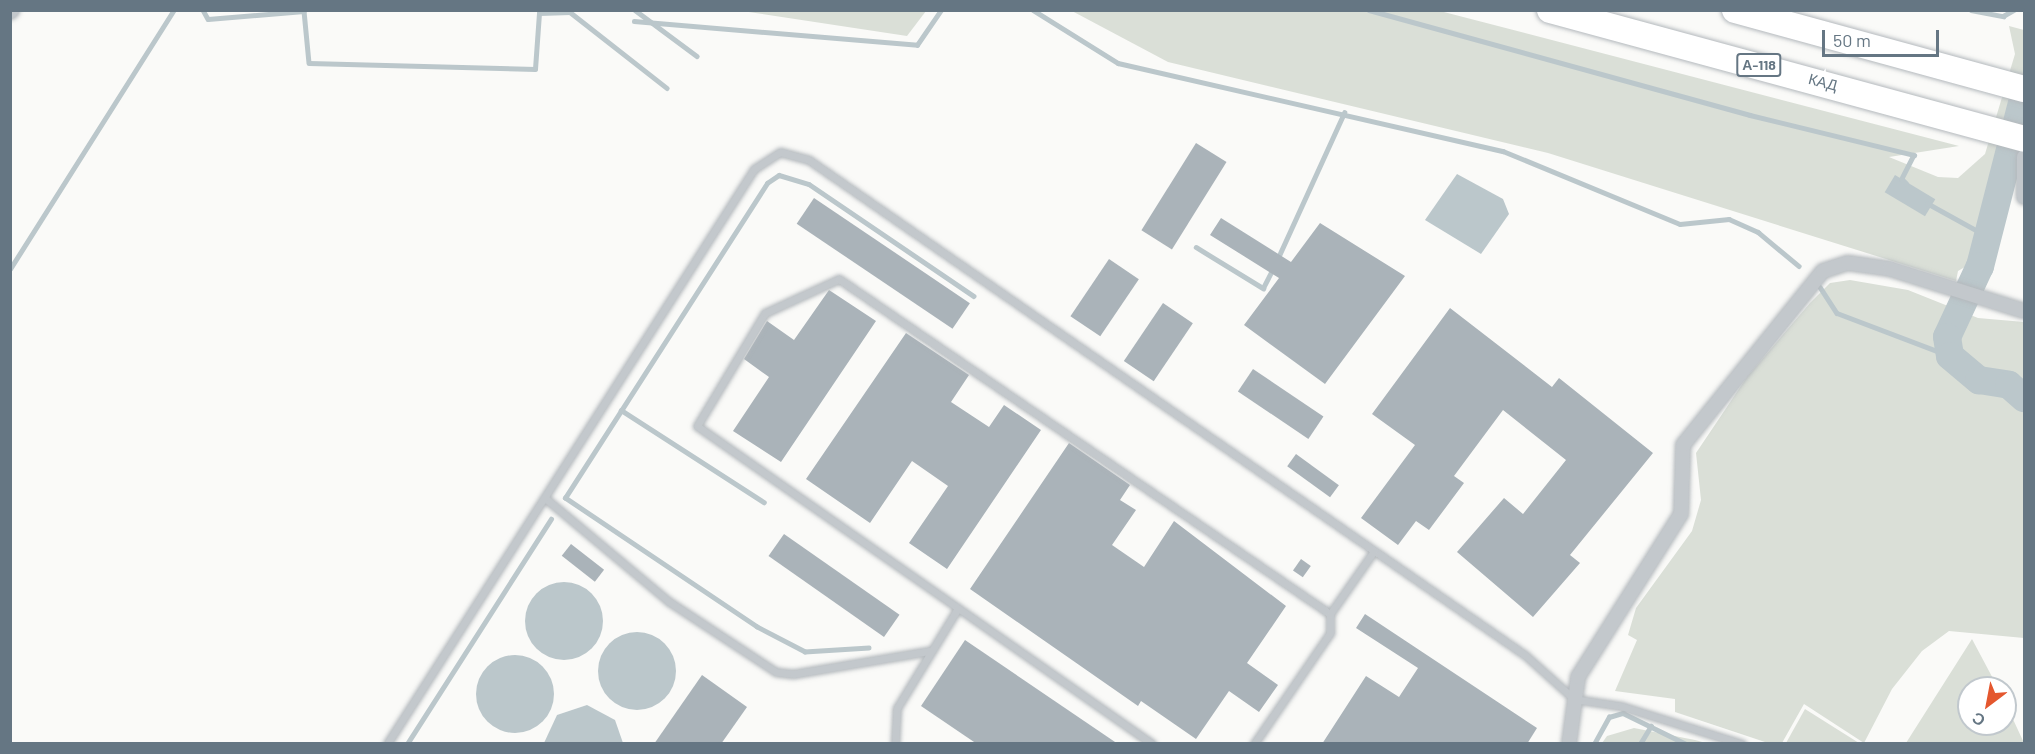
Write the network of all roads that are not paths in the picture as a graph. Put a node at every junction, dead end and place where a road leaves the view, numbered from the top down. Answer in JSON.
{"nodes":[{"id":1,"x":1550,"y":10,"type":"edge"},
{"id":2,"x":1735,"y":10,"type":"edge"},
{"id":3,"x":2025,"y":89,"type":"edge"},
{"id":4,"x":2025,"y":139,"type":"edge"},
{"id":5,"x":2025,"y":157,"type":"edge"},
{"id":6,"x":2025,"y":197,"type":"edge"},
{"id":7,"x":2025,"y":311,"type":"edge"},
{"id":8,"x":545,"y":498,"type":"junction"},
{"id":9,"x":1374,"y":551,"type":"junction"},
{"id":10,"x":958,"y":608,"type":"junction"},
{"id":11,"x":1330,"y":614,"type":"junction"},
{"id":12,"x":929,"y":651,"type":"junction"},
{"id":13,"x":1574,"y":699,"type":"junction"},
{"id":14,"x":387,"y":744,"type":"edge"},
{"id":15,"x":895,"y":744,"type":"edge"},
{"id":16,"x":1152,"y":744,"type":"edge"},
{"id":17,"x":1254,"y":744,"type":"edge"},
{"id":18,"x":1569,"y":744,"type":"edge"},
{"id":19,"x":1742,"y":744,"type":"edge"}],
"edges":[{"from":1,"to":4,"type":"highway","name":"КАД","number":"А-118"},
{"from":2,"to":3,"type":"highway"},
{"from":5,"to":6,"type":"street"},
{"from":7,"to":13,"type":"street"},
{"from":8,"to":9,"type":"lane"},
{"from":8,"to":12,"type":"lane"},
{"from":8,"to":14,"type":"lane"},
{"from":9,"to":11,"type":"lane"},
{"from":9,"to":13,"type":"lane"},
{"from":10,"to":11,"type":"lane"},
{"from":10,"to":12,"type":"lane"},
{"from":10,"to":16,"type":"lane"},
{"from":11,"to":17,"type":"lane"},
{"from":12,"to":15,"type":"lane"},
{"from":13,"to":18,"type":"street"},
{"from":13,"to":19,"type":"lane"}]}
